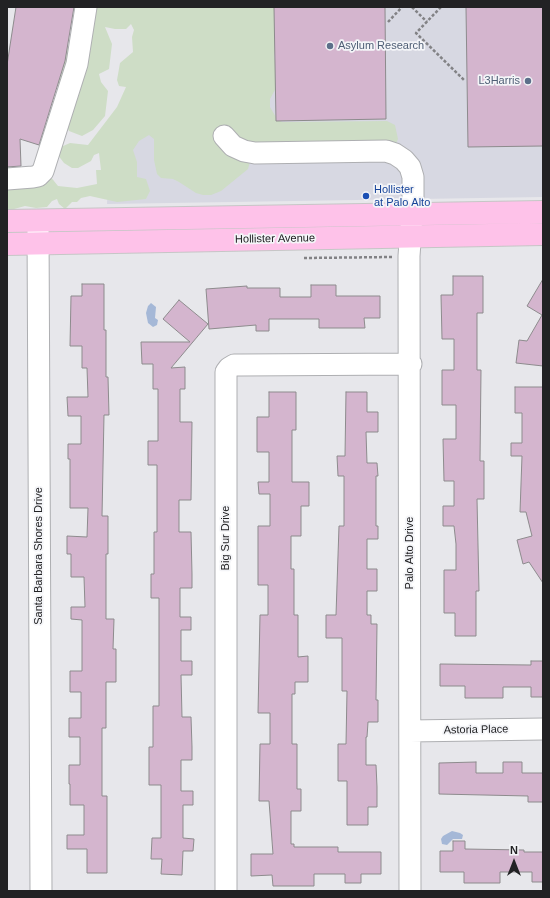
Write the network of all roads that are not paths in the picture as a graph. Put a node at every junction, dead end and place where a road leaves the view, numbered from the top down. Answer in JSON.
{"nodes":[{"id":1,"x":86,"y":7,"type":"edge"},
{"id":2,"x":224,"y":136,"type":"dead end"},
{"id":3,"x":7,"y":179,"type":"edge"},
{"id":4,"x":543,"y":212,"type":"edge"},
{"id":5,"x":412,"y":215,"type":"junction"},
{"id":6,"x":38,"y":221,"type":"junction"},
{"id":7,"x":7,"y":222,"type":"edge"},
{"id":8,"x":543,"y":234,"type":"edge"},
{"id":9,"x":410,"y":236,"type":"junction"},
{"id":10,"x":38,"y":243,"type":"junction"},
{"id":11,"x":7,"y":244,"type":"edge"},
{"id":12,"x":411,"y":364,"type":"junction"},
{"id":13,"x":543,"y":729,"type":"edge"},
{"id":14,"x":410,"y":731,"type":"junction"},
{"id":15,"x":41,"y":891,"type":"edge"},
{"id":16,"x":226,"y":891,"type":"edge"},
{"id":17,"x":410,"y":891,"type":"edge"}],
"edges":[{"from":1,"to":3,"type":"street"},
{"from":2,"to":5,"type":"street","name":"Palo Alto Drive"},
{"from":4,"to":5,"type":"main road","name":"Hollister Avenue"},
{"from":5,"to":6,"type":"main road","name":"Hollister Avenue"},
{"from":5,"to":9,"type":"street","name":"Palo Alto Drive"},
{"from":6,"to":7,"type":"main road","name":"Hollister Avenue"},
{"from":6,"to":10,"type":"street","name":"Santa Barbara Shores Drive"},
{"from":8,"to":9,"type":"main road","name":"Hollister Avenue"},
{"from":9,"to":10,"type":"main road","name":"Hollister Avenue"},
{"from":9,"to":12,"type":"street","name":"Palo Alto Drive"},
{"from":10,"to":11,"type":"main road","name":"Hollister Avenue"},
{"from":10,"to":15,"type":"street","name":"Santa Barbara Shores Drive"},
{"from":12,"to":14,"type":"street","name":"Palo Alto Drive"},
{"from":12,"to":16,"type":"street","name":"Big Sur Drive"},
{"from":13,"to":14,"type":"street","name":"Astoria Place"},
{"from":14,"to":17,"type":"street","name":"Palo Alto Drive"}]}
